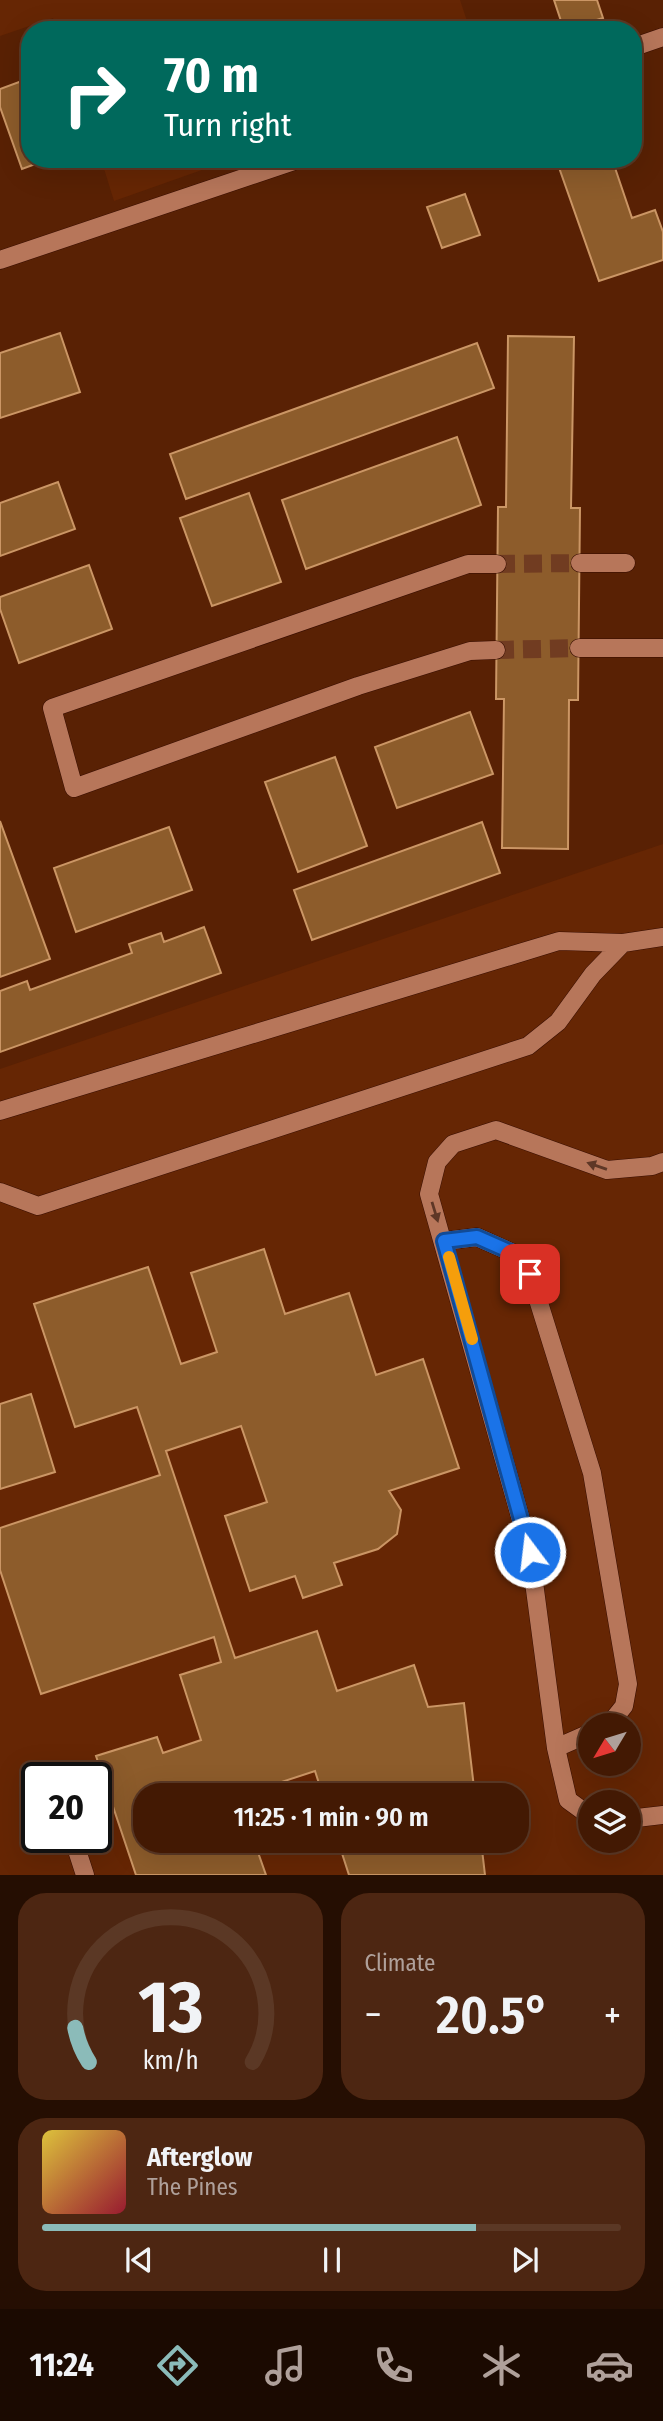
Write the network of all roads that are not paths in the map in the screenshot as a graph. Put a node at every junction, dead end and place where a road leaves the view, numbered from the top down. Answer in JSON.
{"nodes":[{"id":1,"x":663,"y":37,"type":"edge"},
{"id":2,"x":642,"y":44,"type":"edge"},
{"id":3,"x":273,"y":168,"type":"edge"},
{"id":4,"x":0,"y":260,"type":"edge"},
{"id":5,"x":585,"y":563,"type":"tunnel mouth"},
{"id":6,"x":497,"y":564,"type":"tunnel mouth"},
{"id":7,"x":626,"y":564,"type":"dead end"},
{"id":8,"x":579,"y":648,"type":"tunnel mouth"},
{"id":9,"x":663,"y":648,"type":"edge"},
{"id":10,"x":496,"y":650,"type":"tunnel mouth"},
{"id":11,"x":663,"y":937,"type":"edge"},
{"id":12,"x":623,"y":943,"type":"junction"},
{"id":13,"x":0,"y":1111,"type":"edge"},
{"id":14,"x":663,"y":1162,"type":"edge"},
{"id":15,"x":0,"y":1192,"type":"edge"},
{"id":16,"x":444,"y":1241,"type":"junction"},
{"id":17,"x":618,"y":1713,"type":"edge"},
{"id":18,"x":578,"y":1738,"type":"edge"},
{"id":19,"x":556,"y":1748,"type":"junction"},
{"id":20,"x":578,"y":1807,"type":"edge"},
{"id":21,"x":663,"y":1815,"type":"edge"},
{"id":22,"x":641,"y":1818,"type":"edge"},
{"id":23,"x":78,"y":1853,"type":"edge"},
{"id":24,"x":85,"y":1875,"type":"edge"}],
"edges":[{"from":1,"to":2,"type":"street"},
{"from":3,"to":4,"type":"street"},
{"from":5,"to":7,"type":"street"},
{"from":6,"to":10,"type":"street"},
{"from":8,"to":9,"type":"street"},
{"from":11,"to":12,"type":"street"},
{"from":12,"to":13,"type":"street"},
{"from":12,"to":15,"type":"street"},
{"from":14,"to":16,"type":"street","one_way":true},
{"from":16,"to":17,"type":"street"},
{"from":16,"to":19,"type":"street"},
{"from":18,"to":19,"type":"street"},
{"from":19,"to":20,"type":"street"},
{"from":21,"to":22,"type":"street"},
{"from":23,"to":24,"type":"street"}]}
